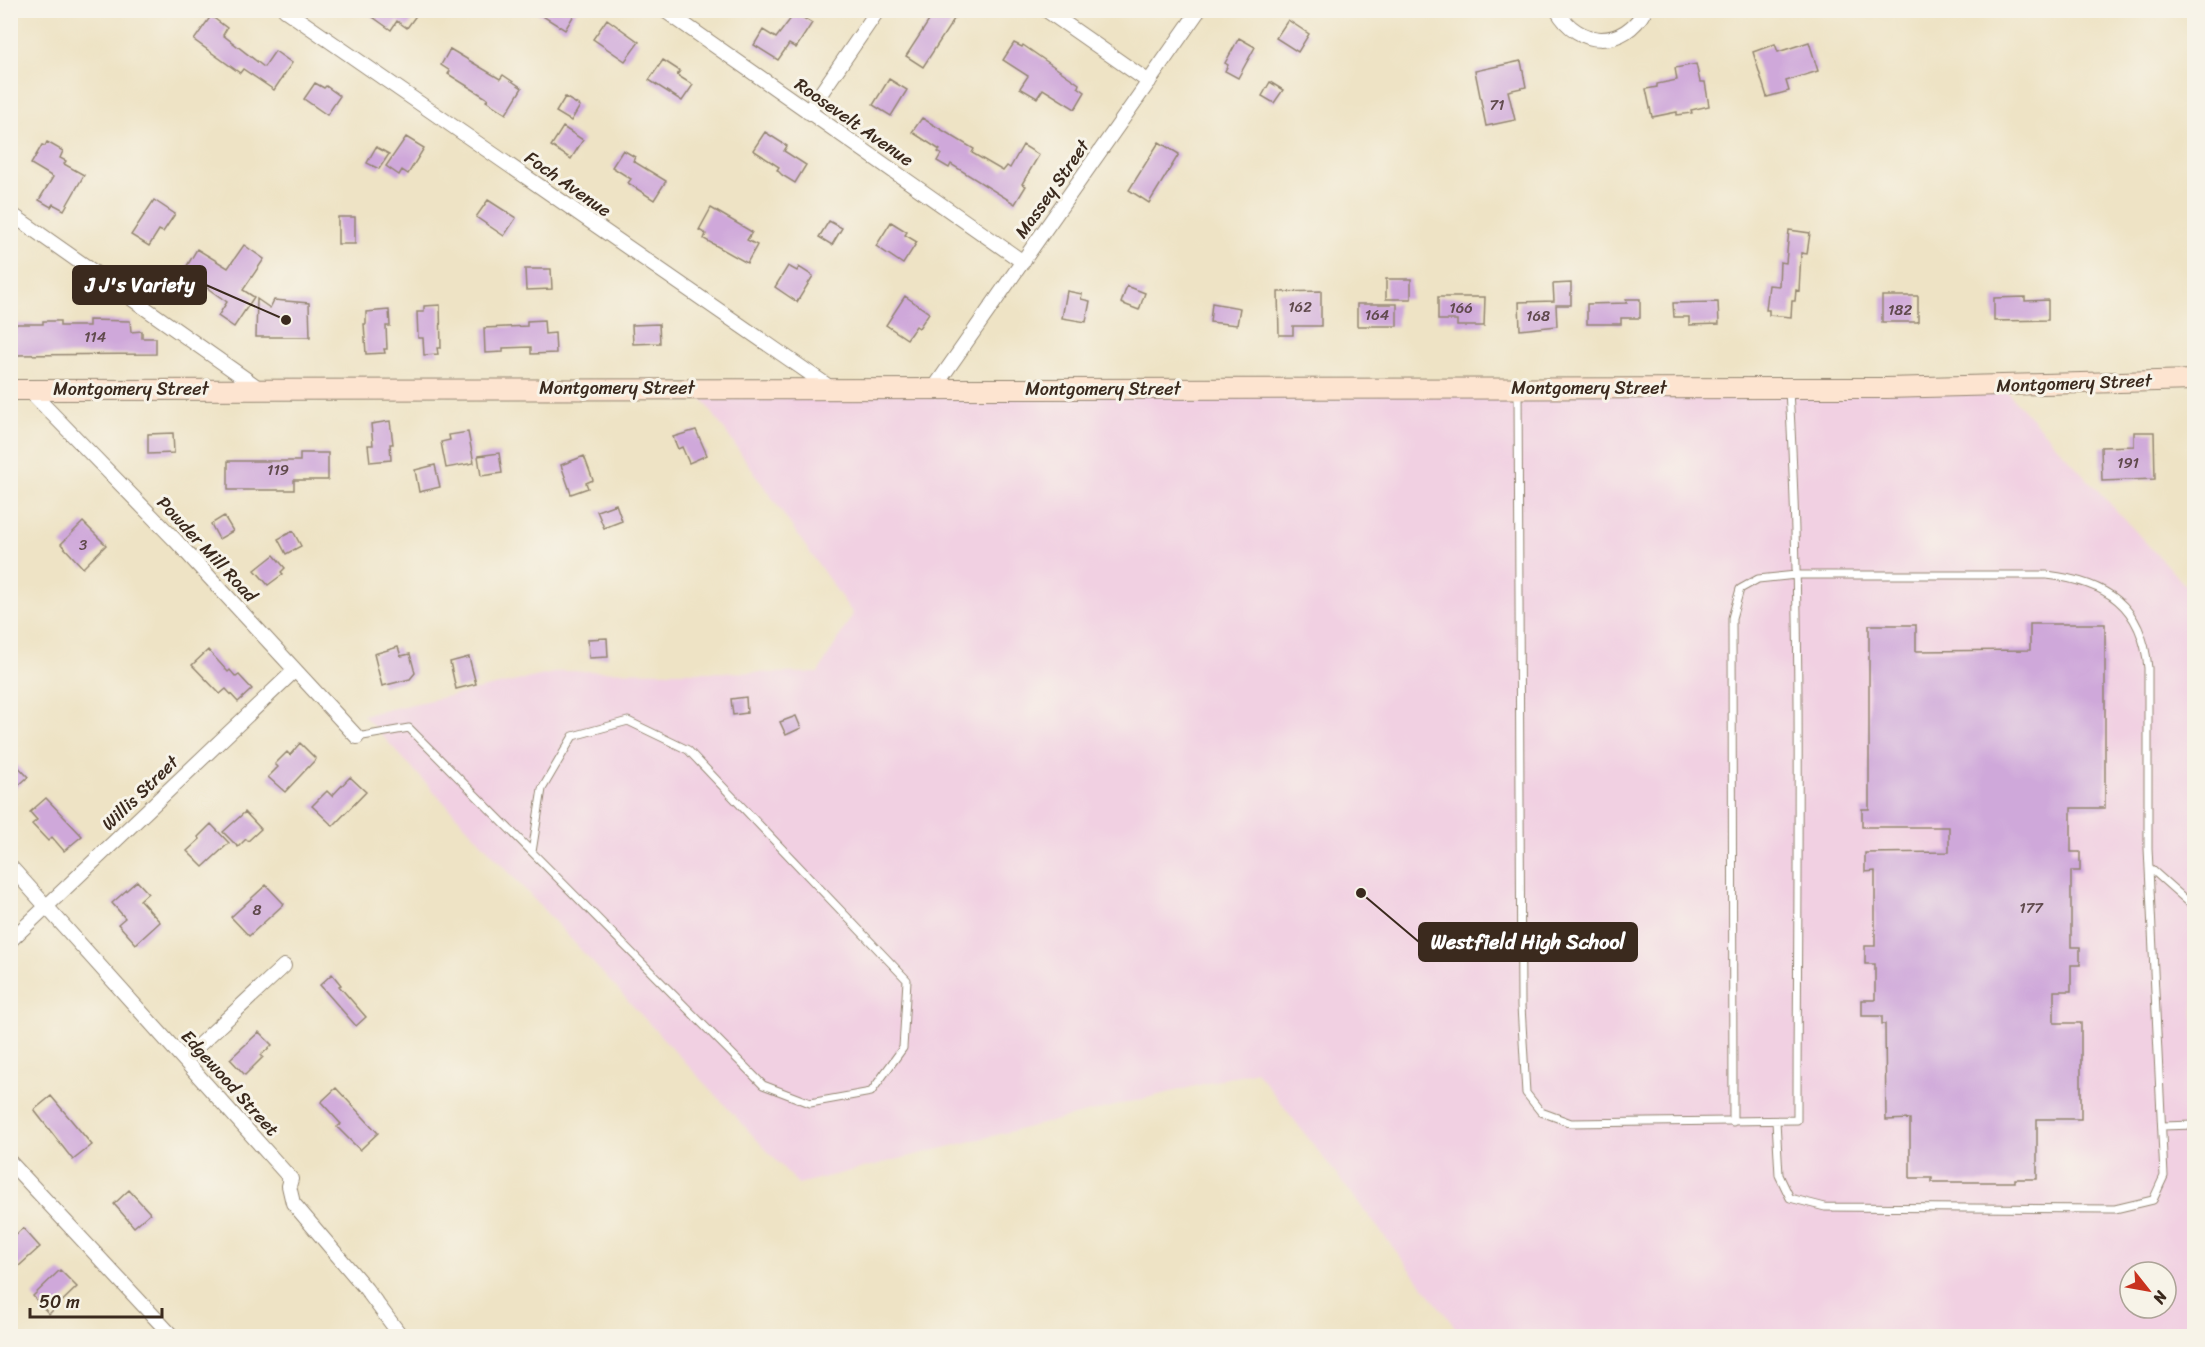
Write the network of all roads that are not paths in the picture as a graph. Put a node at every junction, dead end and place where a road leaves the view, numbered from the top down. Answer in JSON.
{"nodes":[{"id":1,"x":285,"y":10,"type":"edge"},
{"id":2,"x":664,"y":10,"type":"edge"},
{"id":3,"x":878,"y":10,"type":"edge"},
{"id":4,"x":1046,"y":10,"type":"edge"},
{"id":5,"x":1199,"y":10,"type":"edge"},
{"id":6,"x":1557,"y":10,"type":"edge"},
{"id":7,"x":1645,"y":10,"type":"edge"},
{"id":8,"x":1149,"y":82,"type":"junction"},
{"id":9,"x":808,"y":112,"type":"junction"},
{"id":10,"x":10,"y":213,"type":"edge"},
{"id":11,"x":1023,"y":262,"type":"junction"},
{"id":12,"x":2194,"y":380,"type":"edge"},
{"id":13,"x":1789,"y":387,"type":"junction"},
{"id":14,"x":831,"y":388,"type":"junction"},
{"id":15,"x":934,"y":388,"type":"junction"},
{"id":16,"x":1518,"y":388,"type":"junction"},
{"id":17,"x":19,"y":389,"type":"edge"},
{"id":18,"x":260,"y":389,"type":"junction"},
{"id":19,"x":1796,"y":575,"type":"junction"},
{"id":20,"x":294,"y":671,"type":"junction"},
{"id":21,"x":357,"y":737,"type":"joint"},
{"id":22,"x":532,"y":852,"type":"junction"},
{"id":23,"x":10,"y":866,"type":"edge"},
{"id":24,"x":2149,"y":867,"type":"junction"},
{"id":25,"x":47,"y":906,"type":"junction"},
{"id":26,"x":2194,"y":907,"type":"edge"},
{"id":27,"x":10,"y":941,"type":"edge"},
{"id":28,"x":284,"y":966,"type":"dead end"},
{"id":29,"x":184,"y":1059,"type":"junction"},
{"id":30,"x":1776,"y":1121,"type":"junction"},
{"id":31,"x":1732,"y":1122,"type":"junction"},
{"id":32,"x":2194,"y":1125,"type":"edge"},
{"id":33,"x":2163,"y":1126,"type":"junction"},
{"id":34,"x":10,"y":1162,"type":"edge"},
{"id":35,"x":172,"y":1336,"type":"edge"},
{"id":36,"x":401,"y":1336,"type":"edge"}],
"edges":[{"from":1,"to":14,"type":"street","name":"Foch Avenue"},
{"from":2,"to":9,"type":"street","name":"Roosevelt Avenue"},
{"from":3,"to":9,"type":"street"},
{"from":4,"to":8,"type":"street"},
{"from":5,"to":8,"type":"street","name":"Massey Street"},
{"from":6,"to":7,"type":"street"},
{"from":8,"to":11,"type":"street","name":"Massey Street"},
{"from":9,"to":11,"type":"street","name":"Roosevelt Avenue"},
{"from":10,"to":18,"type":"street"},
{"from":11,"to":15,"type":"street","name":"Massey Street"},
{"from":12,"to":13,"type":"main road","name":"Montgomery Street"},
{"from":13,"to":16,"type":"main road","name":"Montgomery Street"},
{"from":13,"to":19,"type":"lane"},
{"from":14,"to":15,"type":"main road","name":"Montgomery Street"},
{"from":14,"to":18,"type":"main road","name":"Montgomery Street"},
{"from":15,"to":16,"type":"main road","name":"Montgomery Street"},
{"from":16,"to":31,"type":"lane"},
{"from":17,"to":18,"type":"main road","name":"Montgomery Street"},
{"from":17,"to":20,"type":"street","name":"Powder Mill Road"},
{"from":19,"to":24,"type":"lane"},
{"from":19,"to":30,"type":"lane"},
{"from":19,"to":31,"type":"lane"},
{"from":20,"to":21,"type":"street","name":"Powder Mill Road"},
{"from":20,"to":25,"type":"street","name":"Willis Street"},
{"from":21,"to":22,"type":"lane"},
{"from":22,"to":22,"type":"lane"},
{"from":23,"to":25,"type":"street","name":"Edgewood Street"},
{"from":24,"to":26,"type":"lane"},
{"from":24,"to":33,"type":"lane"},
{"from":25,"to":27,"type":"street","name":"Willis Street"},
{"from":25,"to":29,"type":"street","name":"Edgewood Street"},
{"from":28,"to":29,"type":"street"},
{"from":29,"to":36,"type":"street","name":"Edgewood Street"},
{"from":30,"to":31,"type":"lane"},
{"from":30,"to":33,"type":"lane"},
{"from":32,"to":33,"type":"lane"},
{"from":34,"to":35,"type":"street"}]}
